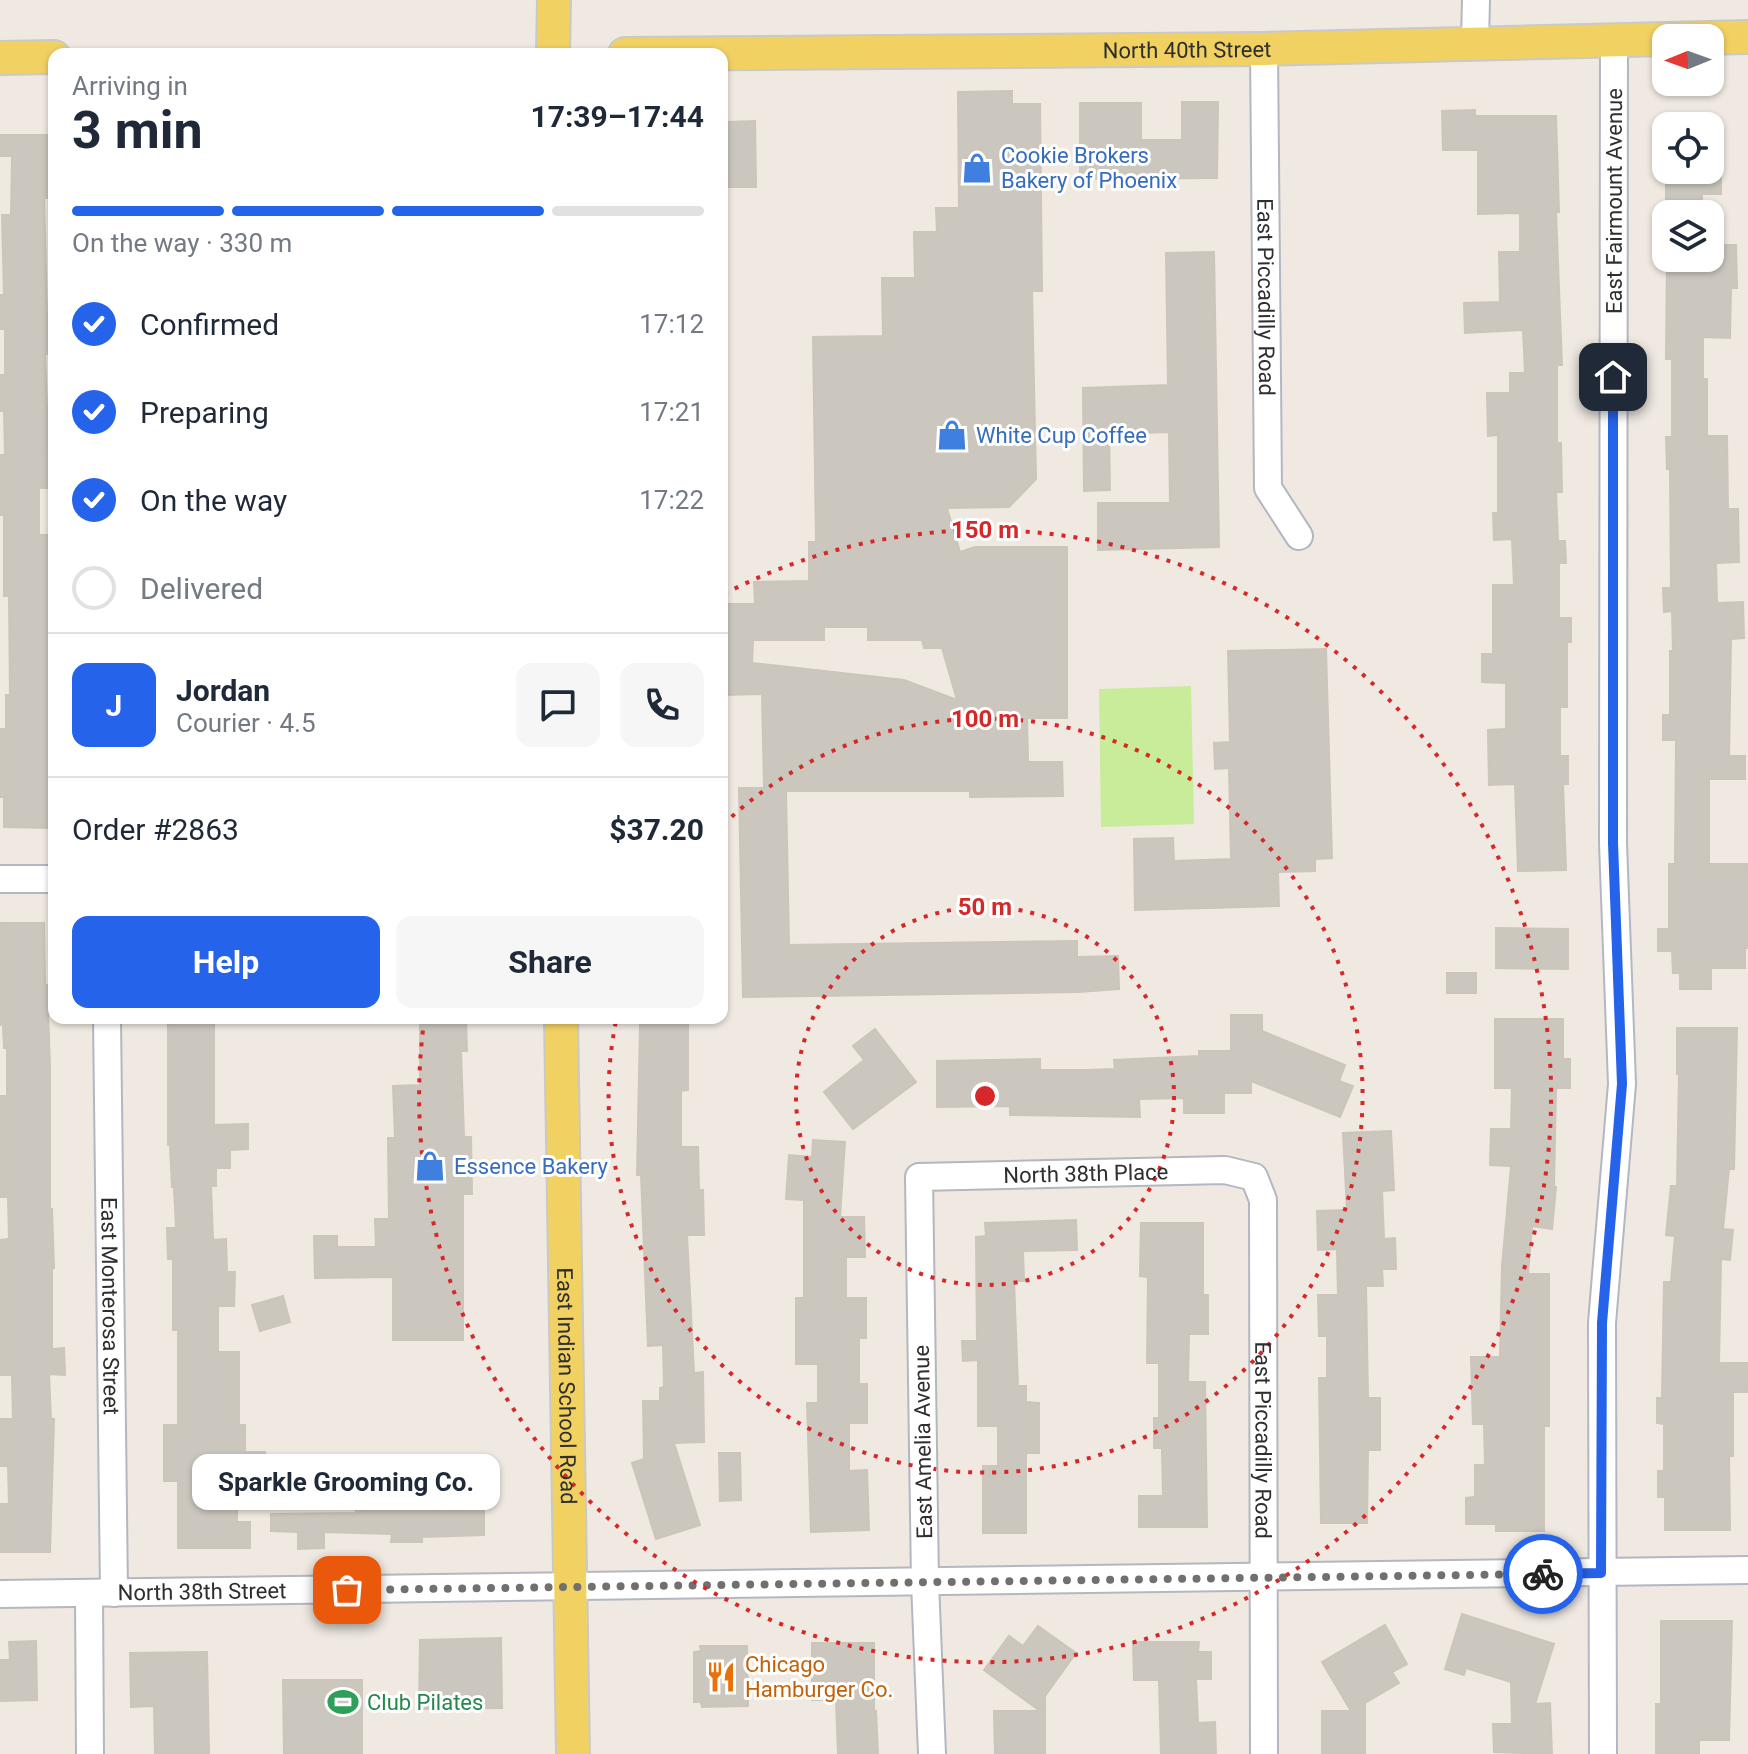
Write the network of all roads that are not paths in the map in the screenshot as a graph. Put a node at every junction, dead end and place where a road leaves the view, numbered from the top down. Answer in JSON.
{"nodes":[{"id":1,"x":554,"y":0,"type":"edge"},
{"id":2,"x":1476,"y":0,"type":"edge"},
{"id":3,"x":1748,"y":37,"type":"edge"},
{"id":4,"x":1614,"y":39,"type":"junction"},
{"id":5,"x":1475,"y":42,"type":"junction"},
{"id":6,"x":553,"y":48,"type":"edge"},
{"id":7,"x":1264,"y":49,"type":"junction"},
{"id":8,"x":728,"y":53,"type":"edge"},
{"id":9,"x":48,"y":57,"type":"edge"},
{"id":10,"x":0,"y":58,"type":"edge"},
{"id":11,"x":1299,"y":536,"type":"dead end"},
{"id":12,"x":0,"y":879,"type":"edge"},
{"id":13,"x":48,"y":879,"type":"edge"},
{"id":14,"x":107,"y":1024,"type":"edge"},
{"id":15,"x":561,"y":1024,"type":"edge"},
{"id":16,"x":919,"y":1177,"type":"joint"},
{"id":17,"x":1254,"y":1177,"type":"joint"},
{"id":18,"x":1748,"y":1570,"type":"edge"},
{"id":19,"x":1601,"y":1573,"type":"junction"},
{"id":20,"x":1264,"y":1577,"type":"junction"},
{"id":21,"x":925,"y":1582,"type":"junction"},
{"id":22,"x":571,"y":1586,"type":"junction"},
{"id":23,"x":102,"y":1593,"type":"junction"},
{"id":24,"x":0,"y":1594,"type":"edge"},
{"id":25,"x":90,"y":1754,"type":"edge"},
{"id":26,"x":573,"y":1754,"type":"edge"},
{"id":27,"x":932,"y":1754,"type":"edge"},
{"id":28,"x":1264,"y":1754,"type":"edge"},
{"id":29,"x":1603,"y":1754,"type":"edge"}],
"edges":[{"from":1,"to":6,"type":"main road"},
{"from":2,"to":5,"type":"street"},
{"from":3,"to":4,"type":"main road","name":"North 40th Street"},
{"from":4,"to":5,"type":"main road","name":"North 40th Street"},
{"from":4,"to":19,"type":"street","name":"East Fairmount Avenue"},
{"from":5,"to":7,"type":"main road","name":"North 40th Street"},
{"from":7,"to":8,"type":"main road","name":"North 40th Street"},
{"from":7,"to":11,"type":"street","name":"East Piccadilly Road"},
{"from":9,"to":10,"type":"main road"},
{"from":12,"to":13,"type":"street"},
{"from":14,"to":23,"type":"street","name":"East Monterosa Street"},
{"from":15,"to":22,"type":"main road","name":"East Indian School Road"},
{"from":16,"to":17,"type":"street","name":"North 38th Place"},
{"from":16,"to":21,"type":"street","name":"East Amelia Avenue"},
{"from":17,"to":20,"type":"street","name":"East Piccadilly Road"},
{"from":18,"to":19,"type":"street","name":"North 38th Street"},
{"from":19,"to":20,"type":"street","name":"North 38th Street"},
{"from":19,"to":29,"type":"street","name":"East Fairmount Avenue"},
{"from":20,"to":21,"type":"street","name":"North 38th Street"},
{"from":20,"to":28,"type":"street","name":"East Piccadilly Road"},
{"from":21,"to":22,"type":"street","name":"North 38th Street"},
{"from":21,"to":27,"type":"street","name":"East Amelia Avenue"},
{"from":22,"to":23,"type":"street","name":"North 38th Street"},
{"from":22,"to":26,"type":"main road","name":"East Indian School Road"},
{"from":23,"to":24,"type":"street","name":"North 38th Street"},
{"from":23,"to":25,"type":"street","name":"East Monterosa Street"}]}
